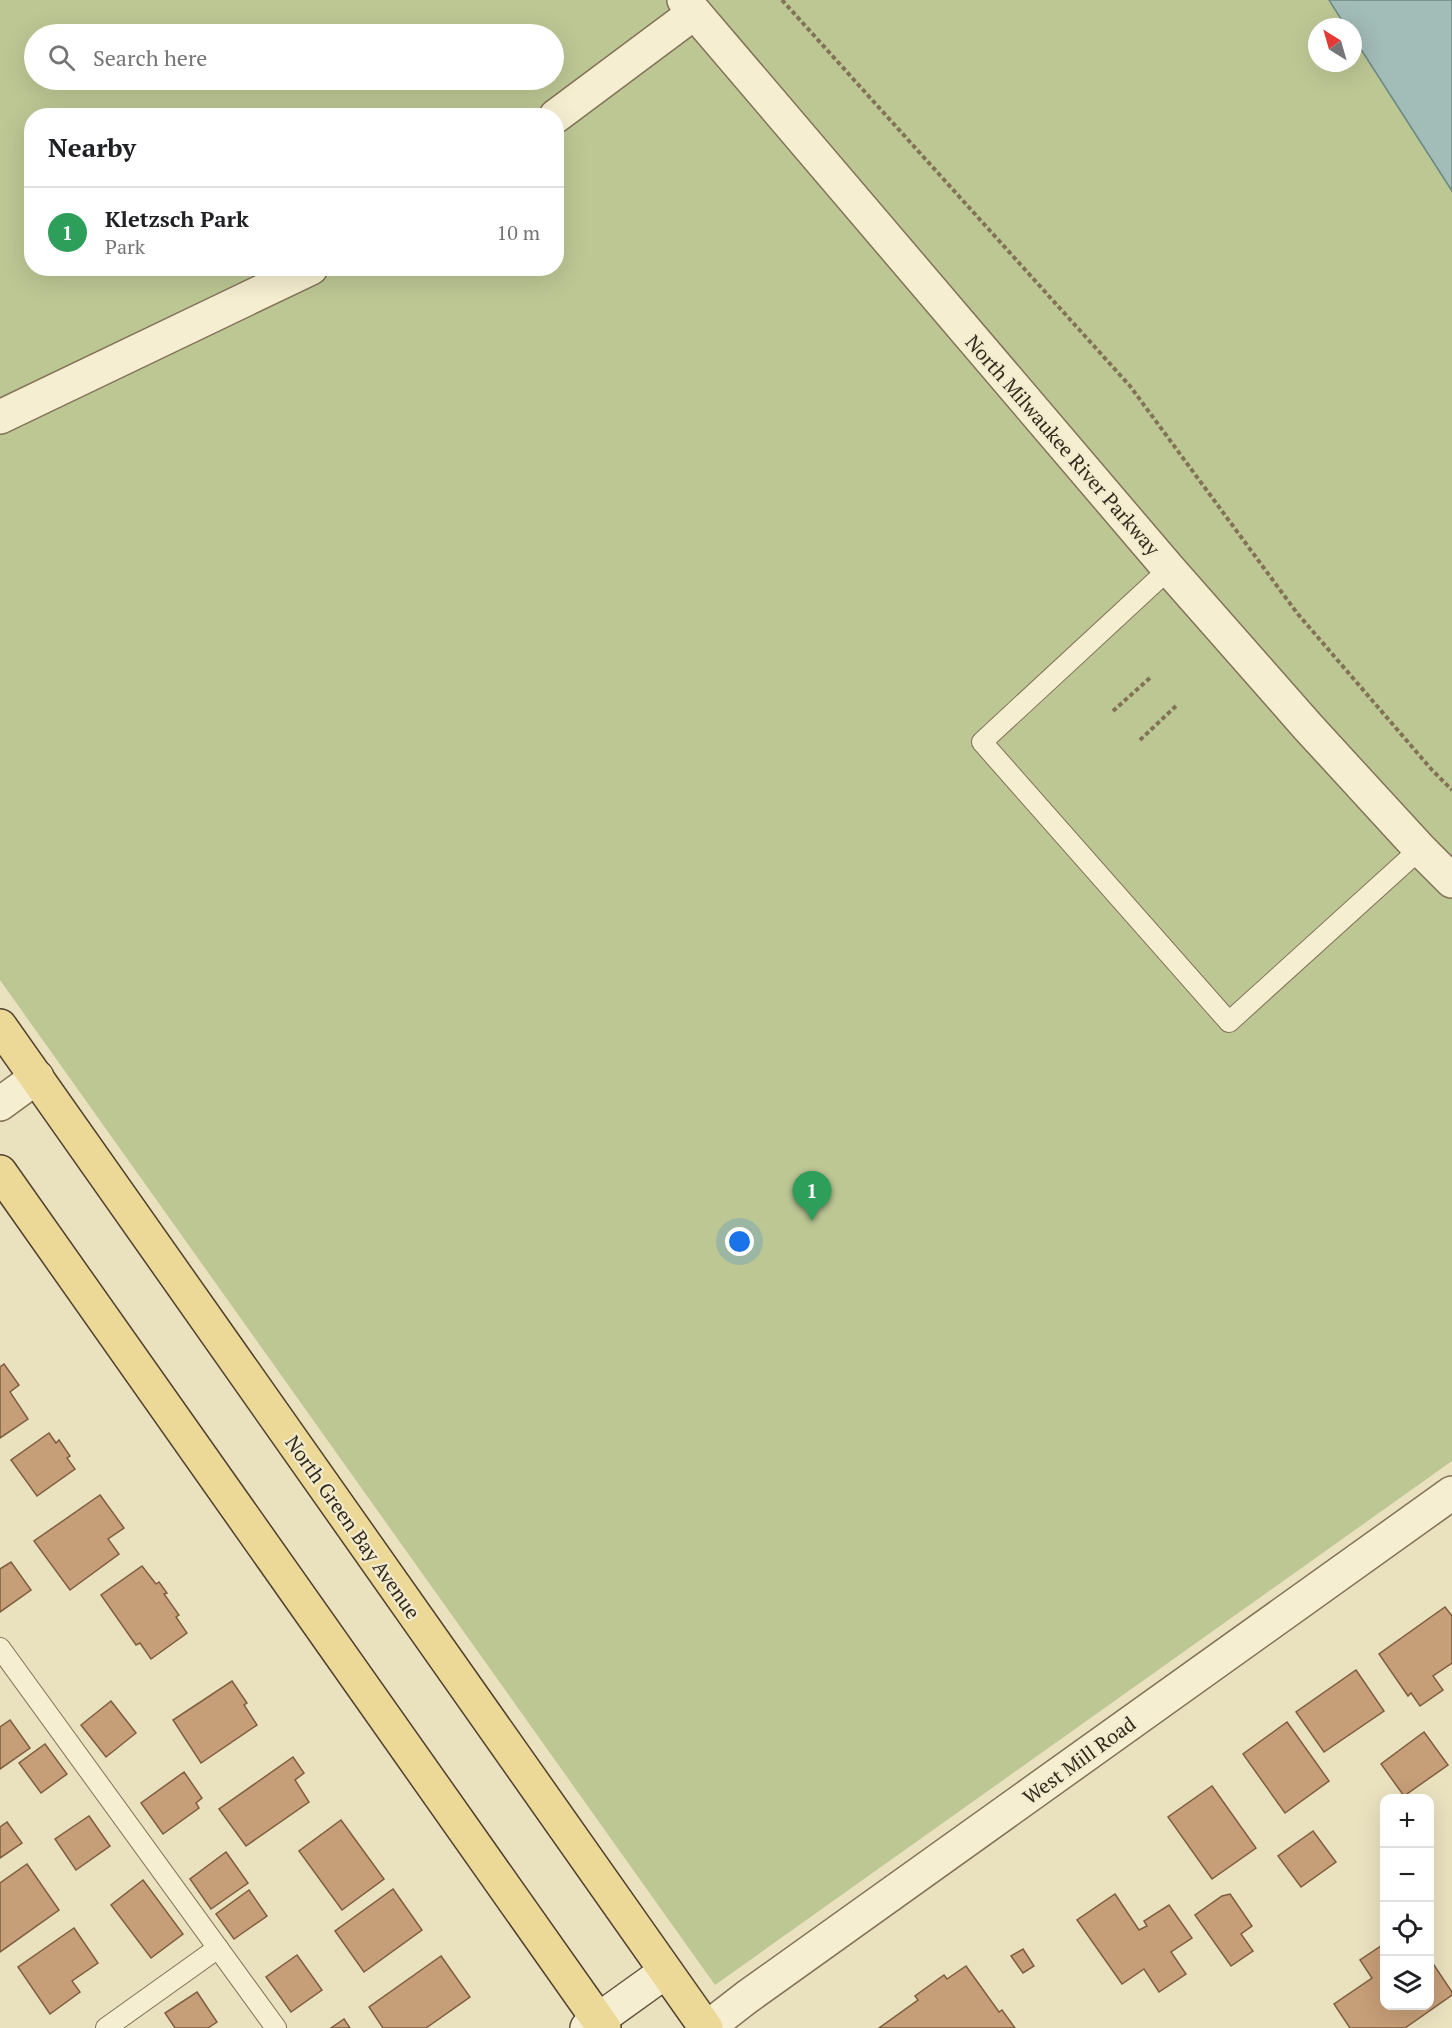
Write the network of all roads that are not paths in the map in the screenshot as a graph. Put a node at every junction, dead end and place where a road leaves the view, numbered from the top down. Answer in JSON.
{"nodes":[{"id":1,"x":695,"y":4,"type":"edge"},
{"id":2,"x":564,"y":110,"type":"edge"},
{"id":3,"x":294,"y":276,"type":"edge"},
{"id":4,"x":0,"y":417,"type":"edge"},
{"id":5,"x":1169,"y":569,"type":"junction"},
{"id":6,"x":1420,"y":849,"type":"junction"},
{"id":7,"x":1452,"y":882,"type":"edge"},
{"id":8,"x":0,"y":1026,"type":"edge"},
{"id":9,"x":37,"y":1077,"type":"junction"},
{"id":10,"x":0,"y":1104,"type":"edge"},
{"id":11,"x":0,"y":1172,"type":"edge"},
{"id":12,"x":1452,"y":1493,"type":"edge"},
{"id":13,"x":0,"y":1648,"type":"edge"},
{"id":14,"x":218,"y":1948,"type":"junction"},
{"id":15,"x":665,"y":1972,"type":"junction"},
{"id":16,"x":596,"y":2025,"type":"edge"},
{"id":17,"x":106,"y":2028,"type":"edge"},
{"id":18,"x":276,"y":2028,"type":"edge"},
{"id":19,"x":706,"y":2028,"type":"edge"}],
"edges":[{"from":1,"to":2,"type":"street"},
{"from":1,"to":5,"type":"street","name":"North Milwaukee River Parkway"},
{"from":3,"to":4,"type":"street"},
{"from":5,"to":6,"type":"street","name":"North Milwaukee River Parkway"},
{"from":5,"to":6,"type":"lane"},
{"from":6,"to":7,"type":"street","name":"North Milwaukee River Parkway"},
{"from":8,"to":9,"type":"main road","name":"North Green Bay Avenue"},
{"from":9,"to":10,"type":"street"},
{"from":9,"to":15,"type":"main road","name":"North Green Bay Avenue"},
{"from":11,"to":16,"type":"main road"},
{"from":12,"to":19,"type":"street","name":"West Mill Road"},
{"from":13,"to":14,"type":"lane"},
{"from":14,"to":17,"type":"lane"},
{"from":14,"to":18,"type":"lane"},
{"from":15,"to":16,"type":"street"},
{"from":15,"to":19,"type":"main road","name":"North Green Bay Avenue"}]}
